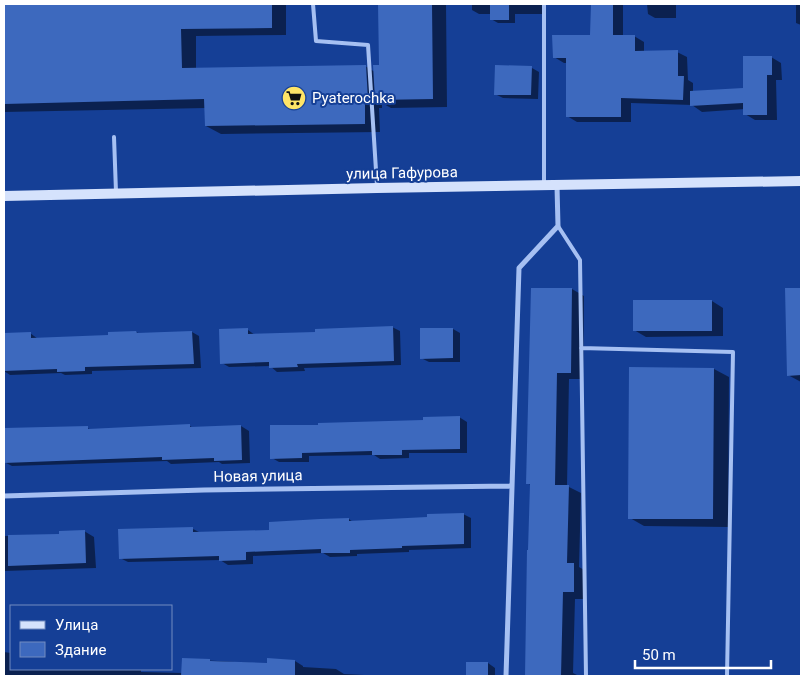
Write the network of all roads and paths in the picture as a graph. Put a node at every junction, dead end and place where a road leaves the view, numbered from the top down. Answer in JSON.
{"nodes":[{"id":1,"x":313,"y":4,"type":"edge"},
{"id":2,"x":544,"y":4,"type":"edge"},
{"id":3,"x":114,"y":137,"type":"dead end"},
{"id":4,"x":801,"y":181,"type":"edge"},
{"id":5,"x":544,"y":185,"type":"junction"},
{"id":6,"x":557,"y":185,"type":"junction"},
{"id":7,"x":377,"y":188,"type":"junction"},
{"id":8,"x":116,"y":194,"type":"junction"},
{"id":9,"x":4,"y":196,"type":"edge"},
{"id":10,"x":558,"y":226,"type":"junction"},
{"id":11,"x":581,"y":348,"type":"junction"},
{"id":12,"x":512,"y":486,"type":"junction"},
{"id":13,"x":4,"y":496,"type":"edge"},
{"id":14,"x":506,"y":676,"type":"edge"},
{"id":15,"x":586,"y":676,"type":"edge"},
{"id":16,"x":727,"y":676,"type":"edge"}],
"edges":[{"from":1,"to":7,"type":"lane"},
{"from":2,"to":5,"type":"lane"},
{"from":3,"to":8,"type":"lane"},
{"from":4,"to":6,"type":"main road","name":"улица Гафурова"},
{"from":5,"to":6,"type":"main road","name":"улица Гафурова"},
{"from":5,"to":7,"type":"main road","name":"улица Гафурова"},
{"from":6,"to":10,"type":"street"},
{"from":7,"to":8,"type":"main road","name":"улица Гафурова"},
{"from":8,"to":9,"type":"main road","name":"улица Гафурова"},
{"from":10,"to":11,"type":"lane"},
{"from":10,"to":12,"type":"street"},
{"from":11,"to":15,"type":"lane"},
{"from":11,"to":16,"type":"lane"},
{"from":12,"to":13,"type":"street","name":"Новая улица"},
{"from":12,"to":14,"type":"street"}]}
